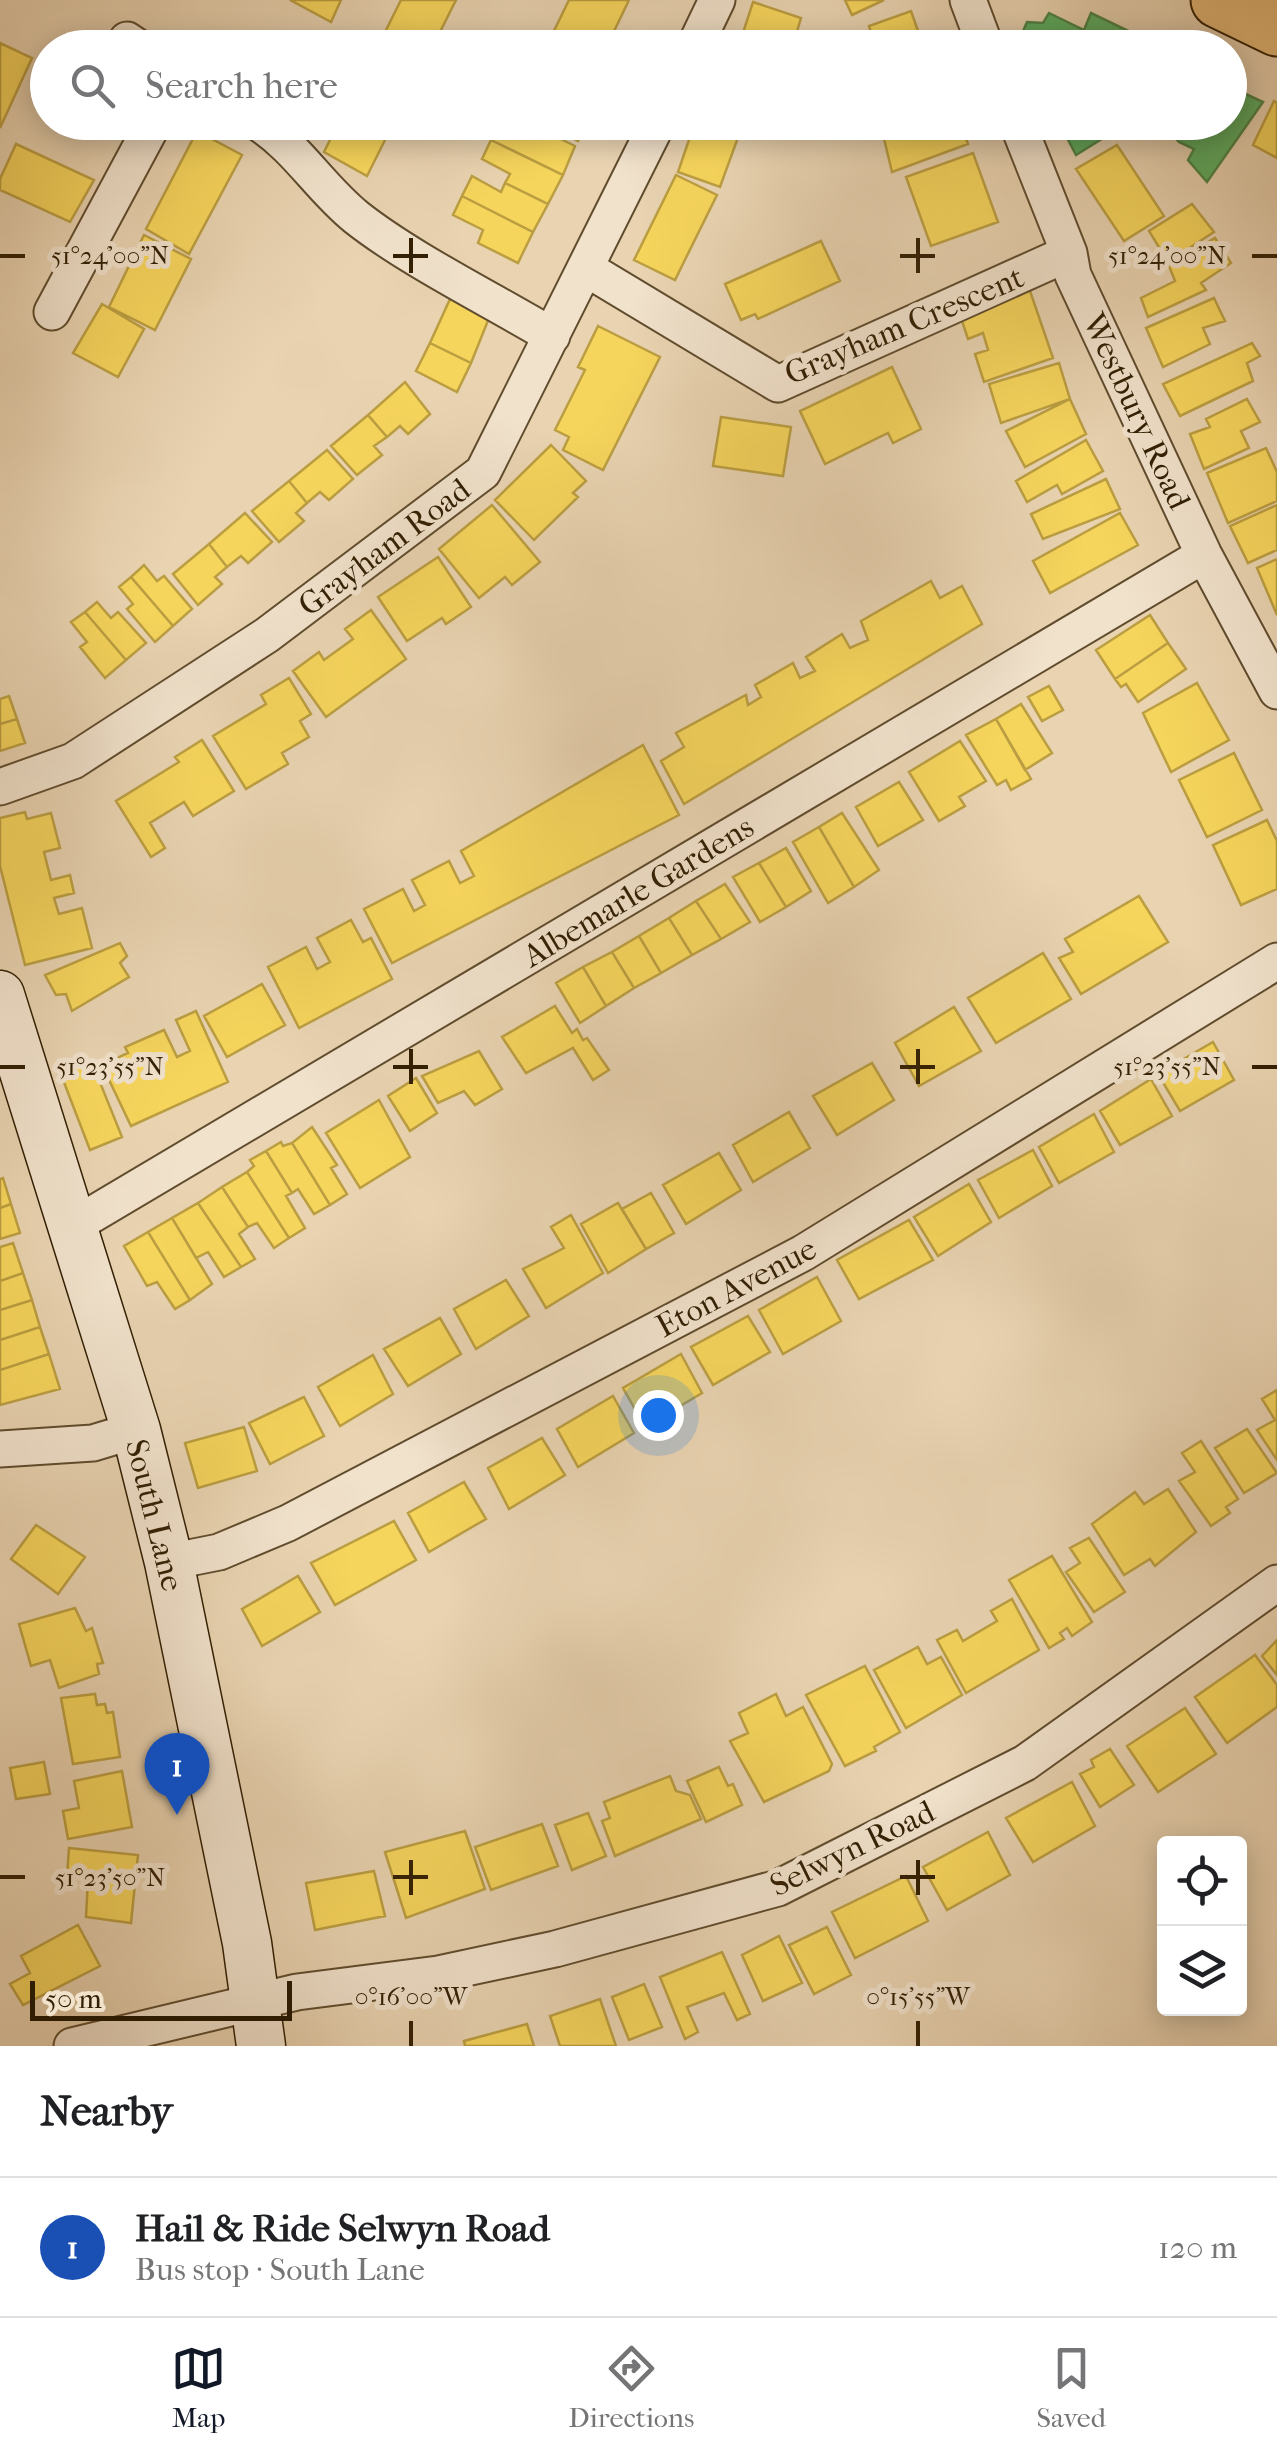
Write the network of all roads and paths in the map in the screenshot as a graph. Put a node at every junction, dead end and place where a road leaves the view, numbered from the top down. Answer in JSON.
{"nodes":[{"id":1,"x":717,"y":0,"type":"edge"},
{"id":2,"x":968,"y":0,"type":"edge"},
{"id":3,"x":1219,"y":0,"type":"edge"},
{"id":4,"x":1277,"y":28,"type":"edge"},
{"id":5,"x":703,"y":30,"type":"edge"},
{"id":6,"x":979,"y":30,"type":"edge"},
{"id":7,"x":144,"y":140,"type":"edge"},
{"id":8,"x":285,"y":140,"type":"edge"},
{"id":9,"x":649,"y":140,"type":"edge"},
{"id":10,"x":1023,"y":140,"type":"edge"},
{"id":11,"x":1070,"y":254,"type":"junction"},
{"id":12,"x":587,"y":268,"type":"junction"},
{"id":13,"x":52,"y":312,"type":"dead end"},
{"id":14,"x":552,"y":336,"type":"junction"},
{"id":15,"x":1204,"y":555,"type":"junction"},
{"id":16,"x":1277,"y":691,"type":"edge"},
{"id":17,"x":0,"y":787,"type":"edge"},
{"id":18,"x":1277,"y":960,"type":"edge"},
{"id":19,"x":0,"y":995,"type":"edge"},
{"id":20,"x":73,"y":1226,"type":"junction"},
{"id":21,"x":136,"y":1430,"type":"junction"},
{"id":22,"x":0,"y":1449,"type":"edge"},
{"id":23,"x":168,"y":1562,"type":"junction"},
{"id":24,"x":1277,"y":1583,"type":"edge"},
{"id":25,"x":256,"y":2024,"type":"edge"},
{"id":26,"x":72,"y":2046,"type":"edge"}],
"edges":[{"from":1,"to":5,"type":"street"},
{"from":2,"to":6,"type":"street"},
{"from":3,"to":4,"type":"main road"},
{"from":7,"to":13,"type":"street"},
{"from":8,"to":14,"type":"street"},
{"from":9,"to":12,"type":"street","name":"Grayham Road"},
{"from":10,"to":11,"type":"street","name":"Westbury Road"},
{"from":11,"to":12,"type":"street","name":"Grayham Crescent"},
{"from":11,"to":15,"type":"street","name":"Westbury Road"},
{"from":12,"to":14,"type":"street","name":"Grayham Road"},
{"from":14,"to":17,"type":"street","name":"Grayham Road"},
{"from":15,"to":16,"type":"street","name":"Westbury Road"},
{"from":15,"to":20,"type":"street","name":"Albemarle Gardens"},
{"from":18,"to":23,"type":"street","name":"Eton Avenue"},
{"from":19,"to":20,"type":"street","name":"South Lane"},
{"from":20,"to":21,"type":"street","name":"South Lane"},
{"from":21,"to":22,"type":"street"},
{"from":21,"to":23,"type":"street","name":"South Lane"},
{"from":23,"to":25,"type":"street","name":"South Lane"},
{"from":24,"to":25,"type":"street","name":"Selwyn Road"},
{"from":25,"to":26,"type":"street","name":"Selwyn Road"}]}
